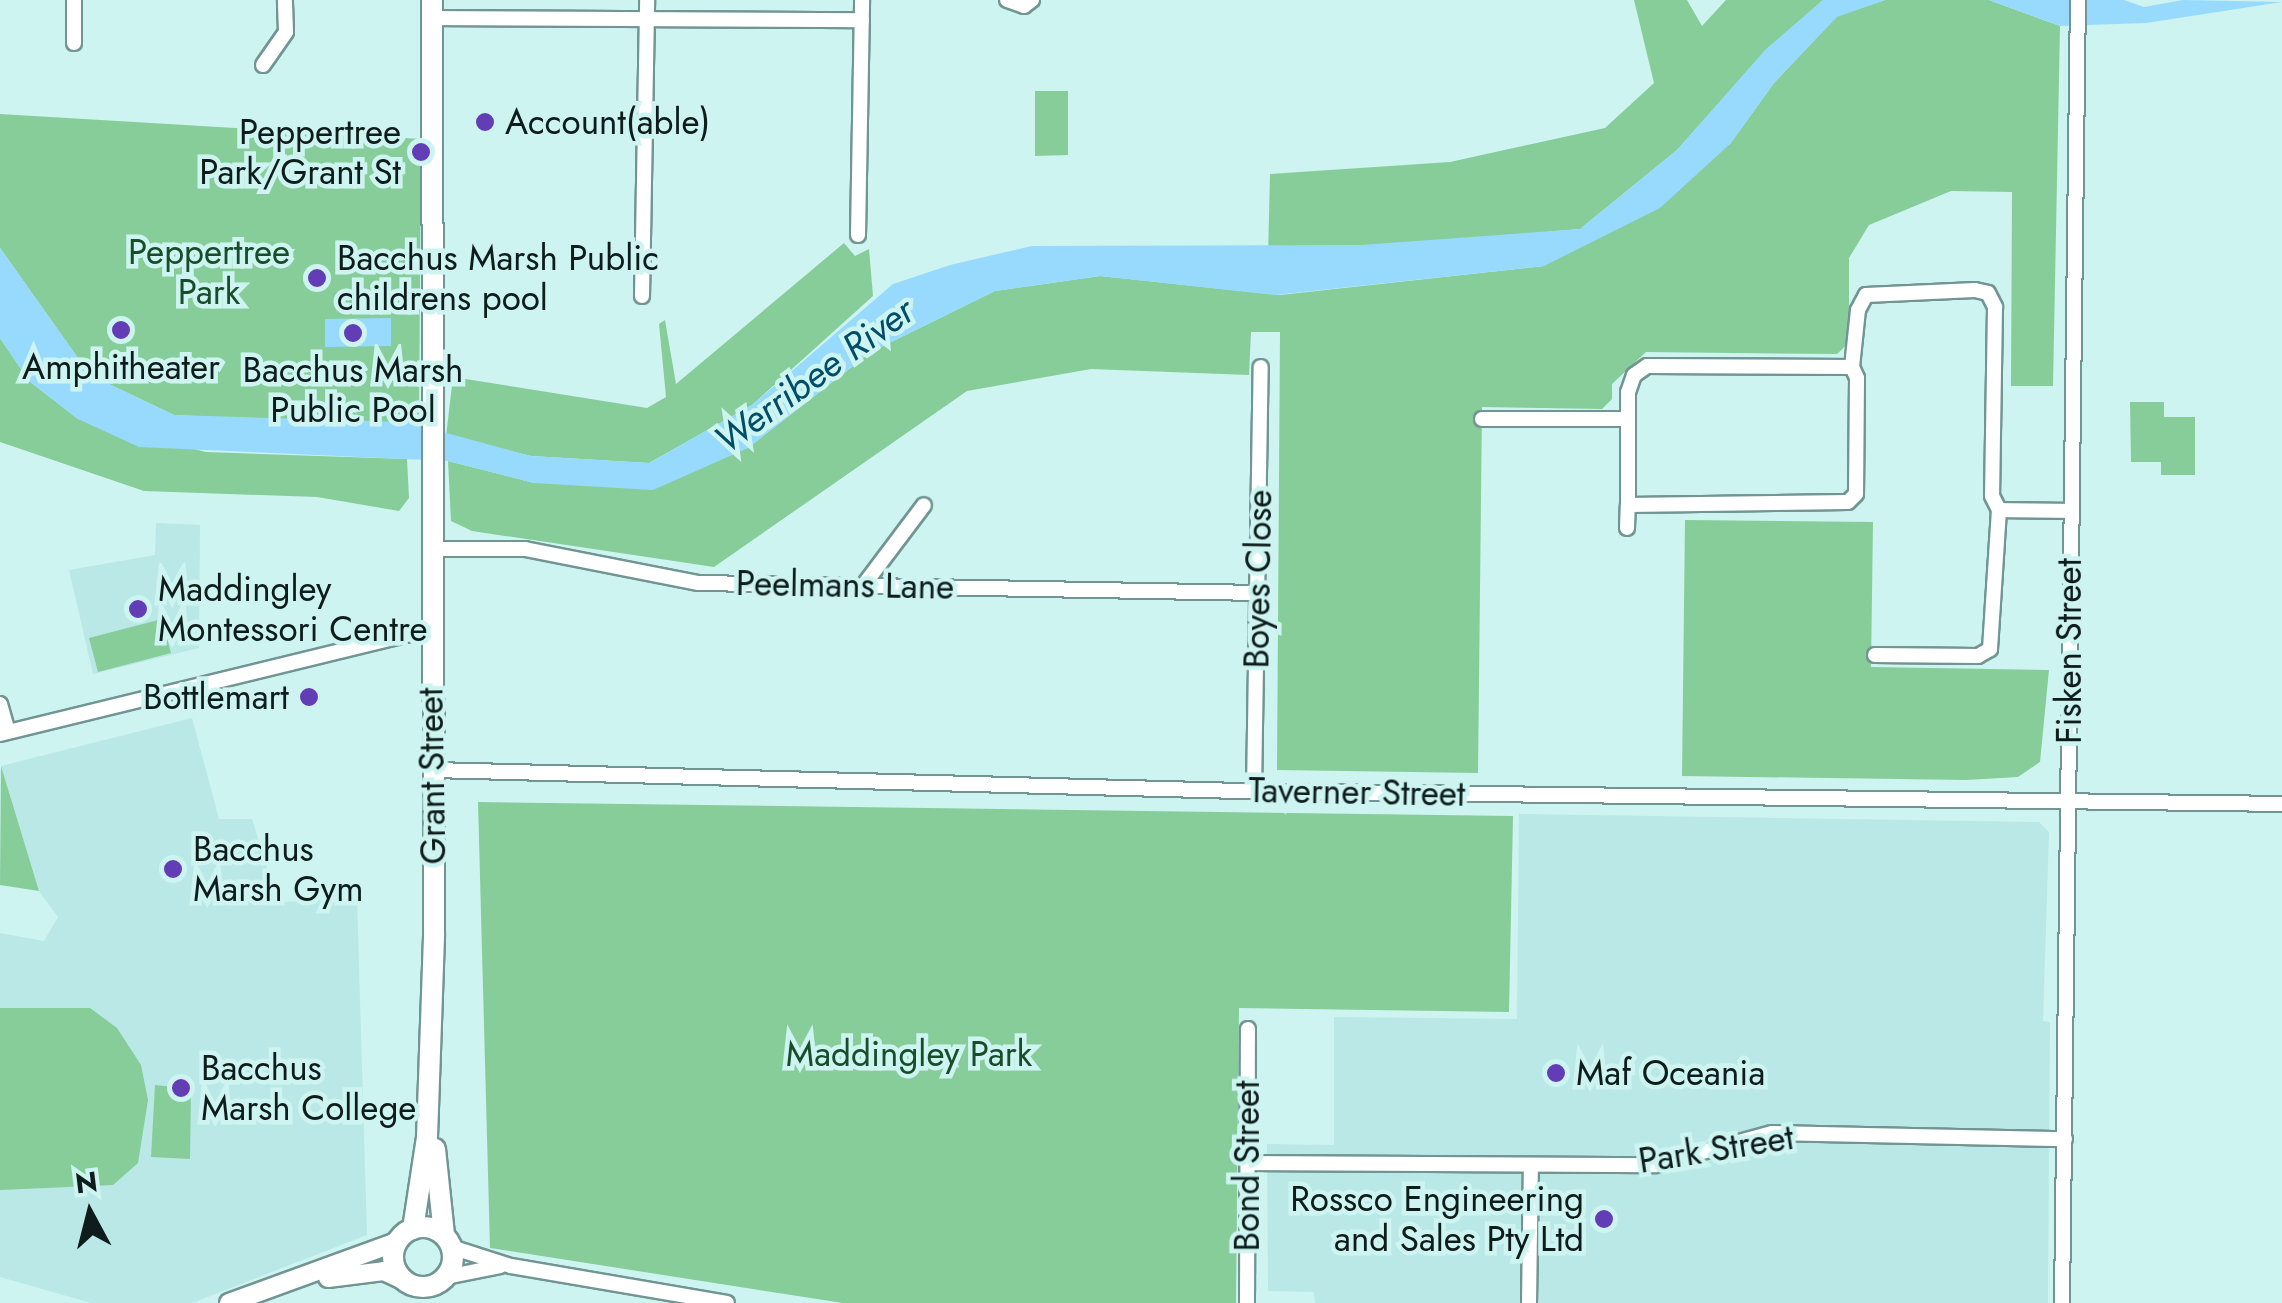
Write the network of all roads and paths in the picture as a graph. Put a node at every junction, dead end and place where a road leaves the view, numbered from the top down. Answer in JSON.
{"nodes":[{"id":1,"x":74,"y":0,"type":"edge"},
{"id":2,"x":286,"y":0,"type":"edge"},
{"id":3,"x":647,"y":0,"type":"edge"},
{"id":4,"x":862,"y":0,"type":"edge"},
{"id":5,"x":1007,"y":0,"type":"edge"},
{"id":6,"x":1032,"y":0,"type":"edge"},
{"id":7,"x":2078,"y":0,"type":"edge"},
{"id":8,"x":431,"y":9,"type":"edge"},
{"id":9,"x":646,"y":20,"type":"junction"},
{"id":10,"x":862,"y":20,"type":"junction"},
{"id":11,"x":74,"y":43,"type":"dead end"},
{"id":12,"x":263,"y":65,"type":"dead end"},
{"id":13,"x":858,"y":235,"type":"dead end"},
{"id":14,"x":642,"y":296,"type":"dead end"},
{"id":15,"x":1261,"y":366,"type":"dead end"},
{"id":16,"x":1852,"y":367,"type":"junction"},
{"id":17,"x":1626,"y":419,"type":"junction"},
{"id":18,"x":1482,"y":420,"type":"dead end"},
{"id":19,"x":924,"y":505,"type":"dead end"},
{"id":20,"x":1628,"y":505,"type":"junction"},
{"id":21,"x":2000,"y":510,"type":"junction"},
{"id":22,"x":2070,"y":511,"type":"junction"},
{"id":23,"x":1627,"y":528,"type":"dead end"},
{"id":24,"x":435,"y":549,"type":"junction"},
{"id":25,"x":863,"y":586,"type":"junction"},
{"id":26,"x":1258,"y":593,"type":"junction"},
{"id":27,"x":428,"y":630,"type":"junction"},
{"id":28,"x":1875,"y":656,"type":"dead end"},
{"id":29,"x":0,"y":704,"type":"edge"},
{"id":30,"x":4,"y":733,"type":"edge"},
{"id":31,"x":433,"y":770,"type":"junction"},
{"id":32,"x":1254,"y":791,"type":"junction"},
{"id":33,"x":2068,"y":802,"type":"junction"},
{"id":34,"x":2282,"y":804,"type":"edge"},
{"id":35,"x":1248,"y":1029,"type":"dead end"},
{"id":36,"x":431,"y":1072,"type":"junction"},
{"id":37,"x":2065,"y":1139,"type":"junction"},
{"id":38,"x":1248,"y":1163,"type":"junction"},
{"id":39,"x":1531,"y":1165,"type":"junction"},
{"id":40,"x":405,"y":1235,"type":"junction"},
{"id":41,"x":448,"y":1241,"type":"junction"},
{"id":42,"x":511,"y":1266,"type":"junction"},
{"id":43,"x":441,"y":1287,"type":"edge"},
{"id":44,"x":411,"y":1290,"type":"edge"},
{"id":45,"x":229,"y":1303,"type":"edge"},
{"id":46,"x":238,"y":1303,"type":"edge"},
{"id":47,"x":727,"y":1303,"type":"edge"},
{"id":48,"x":1247,"y":1303,"type":"edge"},
{"id":49,"x":1529,"y":1303,"type":"edge"},
{"id":50,"x":2062,"y":1303,"type":"edge"}],
"edges":[{"from":1,"to":11,"type":"street"},
{"from":2,"to":12,"type":"street"},
{"from":3,"to":9,"type":"street"},
{"from":4,"to":10,"type":"street"},
{"from":5,"to":6,"type":"street"},
{"from":7,"to":22,"type":"street","name":"Fisken Street"},
{"from":8,"to":9,"type":"street"},
{"from":8,"to":24,"type":"main road","name":"Grant Street"},
{"from":9,"to":10,"type":"street"},
{"from":9,"to":14,"type":"street"},
{"from":10,"to":13,"type":"street"},
{"from":15,"to":26,"type":"street","name":"Boyes Close"},
{"from":16,"to":17,"type":"street"},
{"from":16,"to":20,"type":"street"},
{"from":16,"to":21,"type":"street"},
{"from":17,"to":18,"type":"street"},
{"from":17,"to":20,"type":"street"},
{"from":19,"to":25,"type":"street"},
{"from":20,"to":23,"type":"street"},
{"from":21,"to":22,"type":"street"},
{"from":21,"to":28,"type":"street"},
{"from":22,"to":33,"type":"street","name":"Fisken Street"},
{"from":24,"to":25,"type":"street","name":"Peelmans Lane"},
{"from":24,"to":27,"type":"main road","name":"Grant Street"},
{"from":25,"to":26,"type":"street","name":"Peelmans Lane"},
{"from":26,"to":32,"type":"street","name":"Boyes Close"},
{"from":27,"to":30,"type":"street"},
{"from":27,"to":31,"type":"main road","name":"Grant Street"},
{"from":29,"to":30,"type":"street"},
{"from":31,"to":32,"type":"street","name":"Taverner Street"},
{"from":31,"to":36,"type":"main road","name":"Grant Street"},
{"from":32,"to":33,"type":"street","name":"Taverner Street"},
{"from":33,"to":34,"type":"street","name":"Taverner Street"},
{"from":33,"to":37,"type":"street","name":"Fisken Street"},
{"from":35,"to":38,"type":"street","name":"Bond Street"},
{"from":36,"to":40,"type":"main road","name":"Grant Street"},
{"from":36,"to":41,"type":"main road","name":"Grant Street"},
{"from":37,"to":39,"type":"street","name":"Park Street"},
{"from":37,"to":50,"type":"street","name":"Fisken Street"},
{"from":38,"to":39,"type":"street","name":"Park Street"},
{"from":38,"to":48,"type":"street","name":"Bond Street"},
{"from":39,"to":49,"type":"street"},
{"from":40,"to":41,"type":"main road"},
{"from":40,"to":44,"type":"main road","name":"Grant Street"},
{"from":40,"to":45,"type":"street"},
{"from":41,"to":42,"type":"street"},
{"from":41,"to":43,"type":"main road","name":"Grant Street"},
{"from":42,"to":43,"type":"street"},
{"from":42,"to":47,"type":"street"},
{"from":43,"to":44,"type":"main road"},
{"from":44,"to":46,"type":"street"}]}
